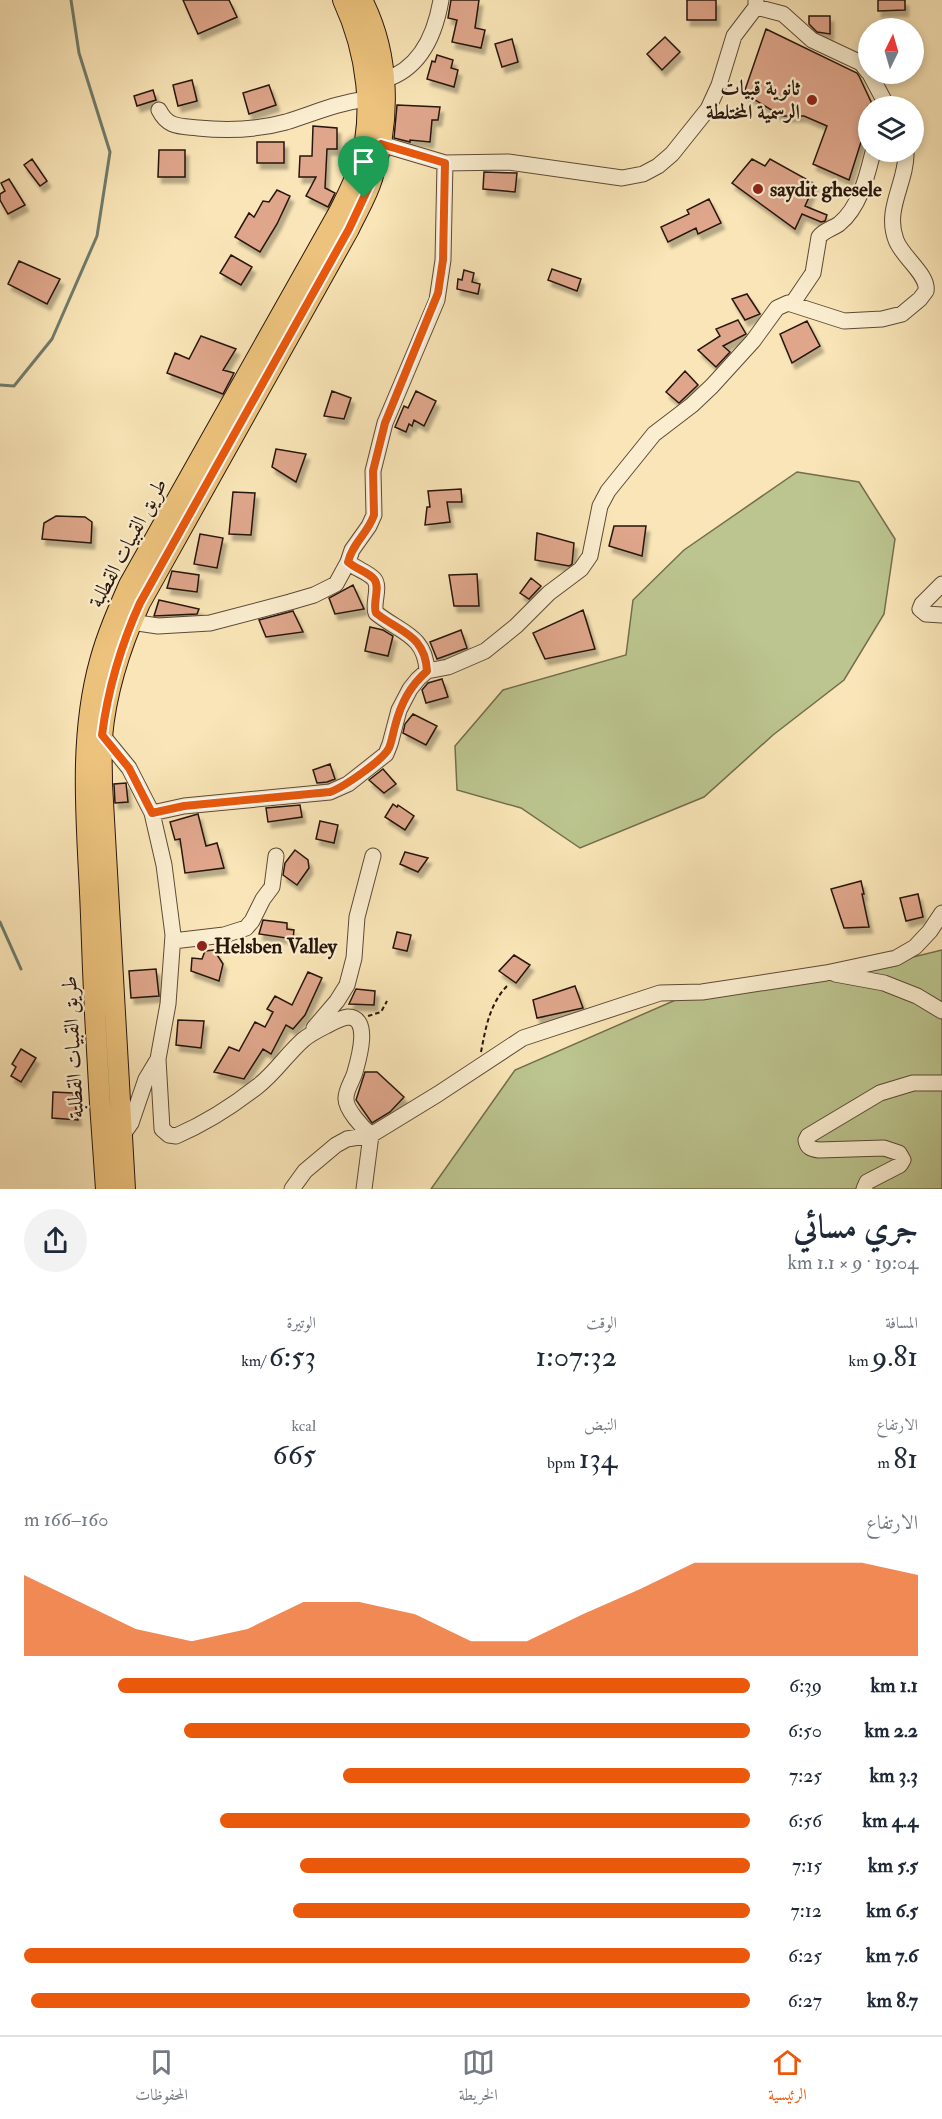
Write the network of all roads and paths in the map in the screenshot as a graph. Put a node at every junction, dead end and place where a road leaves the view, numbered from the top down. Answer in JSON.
{"nodes":[{"id":1,"x":343,"y":0,"type":"edge"},
{"id":2,"x":362,"y":0,"type":"edge"},
{"id":3,"x":441,"y":0,"type":"edge"},
{"id":4,"x":756,"y":3,"type":"edge"},
{"id":5,"x":858,"y":62,"type":"edge"},
{"id":6,"x":384,"y":80,"type":"junction"},
{"id":7,"x":367,"y":99,"type":"junction"},
{"id":8,"x":159,"y":110,"type":"dead end"},
{"id":9,"x":381,"y":144,"type":"junction"},
{"id":10,"x":870,"y":162,"type":"edge"},
{"id":11,"x":905,"y":162,"type":"edge"},
{"id":12,"x":445,"y":163,"type":"junction"},
{"id":13,"x":357,"y":195,"type":"junction"},
{"id":14,"x":935,"y":291,"type":"edge"},
{"id":15,"x":792,"y":304,"type":"junction"},
{"id":16,"x":348,"y":562,"type":"junction"},
{"id":17,"x":942,"y":584,"type":"edge"},
{"id":18,"x":942,"y":615,"type":"edge"},
{"id":19,"x":131,"y":622,"type":"junction"},
{"id":20,"x":427,"y":671,"type":"junction"},
{"id":21,"x":102,"y":735,"type":"junction"},
{"id":22,"x":152,"y":813,"type":"junction"},
{"id":23,"x":276,"y":856,"type":"dead end"},
{"id":24,"x":373,"y":856,"type":"dead end"},
{"id":25,"x":942,"y":913,"type":"edge"},
{"id":26,"x":173,"y":941,"type":"junction"},
{"id":27,"x":826,"y":973,"type":"junction"},
{"id":28,"x":508,"y":985,"type":"dead end"},
{"id":29,"x":387,"y":1001,"type":"dead end"},
{"id":30,"x":942,"y":1011,"type":"edge"},
{"id":31,"x":356,"y":1019,"type":"junction"},
{"id":32,"x":302,"y":1041,"type":"junction"},
{"id":33,"x":158,"y":1059,"type":"junction"},
{"id":34,"x":479,"y":1066,"type":"junction"},
{"id":35,"x":942,"y":1083,"type":"edge"},
{"id":36,"x":371,"y":1135,"type":"junction"},
{"id":37,"x":120,"y":1137,"type":"junction"},
{"id":38,"x":106,"y":1189,"type":"edge"},
{"id":39,"x":125,"y":1189,"type":"edge"},
{"id":40,"x":292,"y":1189,"type":"edge"},
{"id":41,"x":364,"y":1189,"type":"edge"},
{"id":42,"x":864,"y":1189,"type":"edge"}],
"edges":[{"from":1,"to":7,"type":"main road","name":"طريق القبيات القطلبة"},
{"from":2,"to":6,"type":"main road"},
{"from":3,"to":6,"type":"street"},
{"from":4,"to":5,"type":"street"},
{"from":4,"to":12,"type":"street"},
{"from":6,"to":9,"type":"main road"},
{"from":7,"to":8,"type":"street"},
{"from":7,"to":13,"type":"main road","name":"طريق القبيات القطلبة"},
{"from":9,"to":12,"type":"street"},
{"from":9,"to":13,"type":"main road"},
{"from":10,"to":15,"type":"street"},
{"from":11,"to":14,"type":"street"},
{"from":12,"to":16,"type":"street"},
{"from":13,"to":19,"type":"main road"},
{"from":13,"to":38,"type":"main road","name":"طريق القبيات القطلبة"},
{"from":14,"to":15,"type":"street"},
{"from":15,"to":20,"type":"street"},
{"from":16,"to":19,"type":"street"},
{"from":16,"to":20,"type":"street"},
{"from":17,"to":18,"type":"street"},
{"from":19,"to":21,"type":"main road"},
{"from":20,"to":22,"type":"street"},
{"from":21,"to":22,"type":"street"},
{"from":21,"to":37,"type":"main road"},
{"from":22,"to":26,"type":"street"},
{"from":23,"to":26,"type":"street"},
{"from":24,"to":32,"type":"street"},
{"from":25,"to":27,"type":"street"},
{"from":26,"to":33,"type":"street"},
{"from":27,"to":30,"type":"street"},
{"from":27,"to":34,"type":"street"},
{"from":28,"to":34,"type":"path"},
{"from":29,"to":31,"type":"path"},
{"from":31,"to":32,"type":"street"},
{"from":31,"to":36,"type":"street"},
{"from":32,"to":33,"type":"street"},
{"from":33,"to":37,"type":"street"},
{"from":34,"to":36,"type":"street"},
{"from":35,"to":42,"type":"street"},
{"from":36,"to":40,"type":"street"},
{"from":36,"to":41,"type":"street"},
{"from":37,"to":39,"type":"main road"}]}
